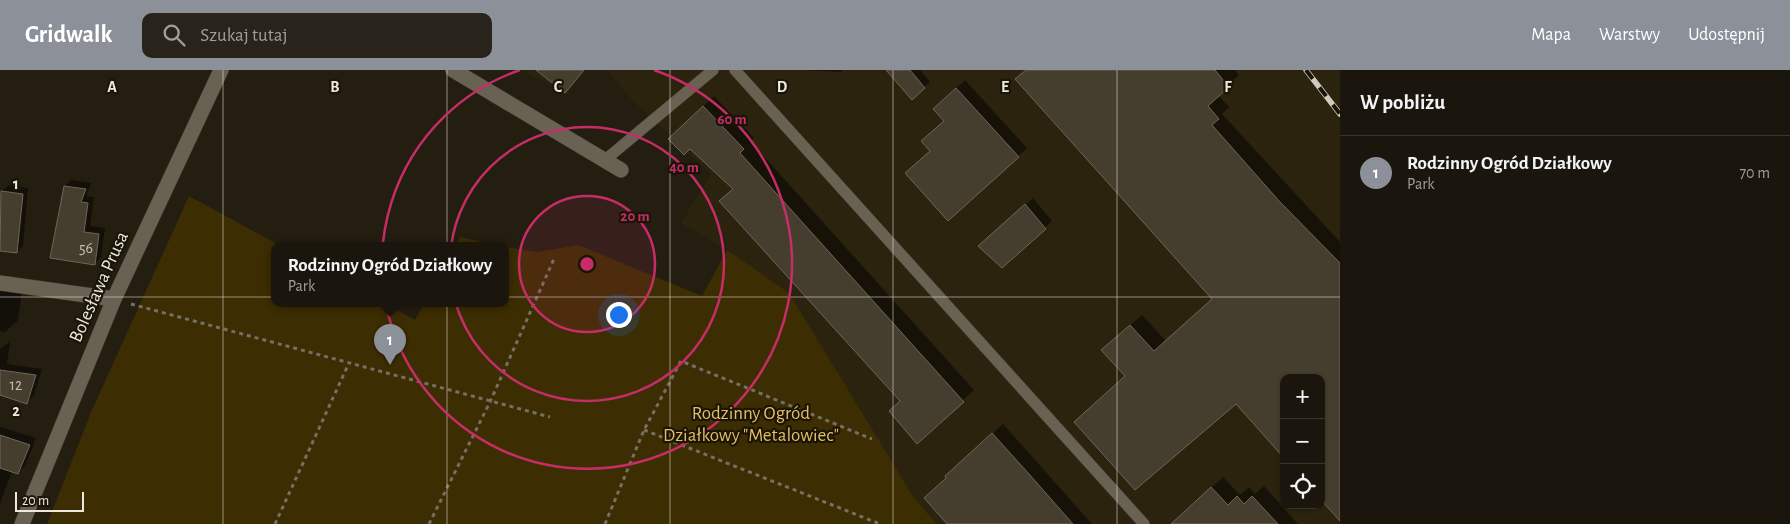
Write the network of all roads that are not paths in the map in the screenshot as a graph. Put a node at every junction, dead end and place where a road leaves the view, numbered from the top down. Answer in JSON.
{"nodes":[{"id":1,"x":221,"y":70,"type":"edge"},
{"id":2,"x":452,"y":70,"type":"edge"},
{"id":3,"x":713,"y":70,"type":"edge"},
{"id":4,"x":736,"y":70,"type":"edge"},
{"id":5,"x":605,"y":160,"type":"junction"},
{"id":6,"x":621,"y":170,"type":"dead end"},
{"id":7,"x":0,"y":283,"type":"edge"},
{"id":8,"x":114,"y":299,"type":"junction"},
{"id":9,"x":22,"y":524,"type":"edge"},
{"id":10,"x":1144,"y":524,"type":"edge"}],
"edges":[{"from":1,"to":8,"type":"street","name":"Bolesława Prusa"},
{"from":2,"to":5,"type":"street"},
{"from":3,"to":5,"type":"lane"},
{"from":4,"to":10,"type":"lane"},
{"from":5,"to":6,"type":"street"},
{"from":7,"to":8,"type":"street"},
{"from":8,"to":9,"type":"street","name":"Bolesława Prusa"}]}
